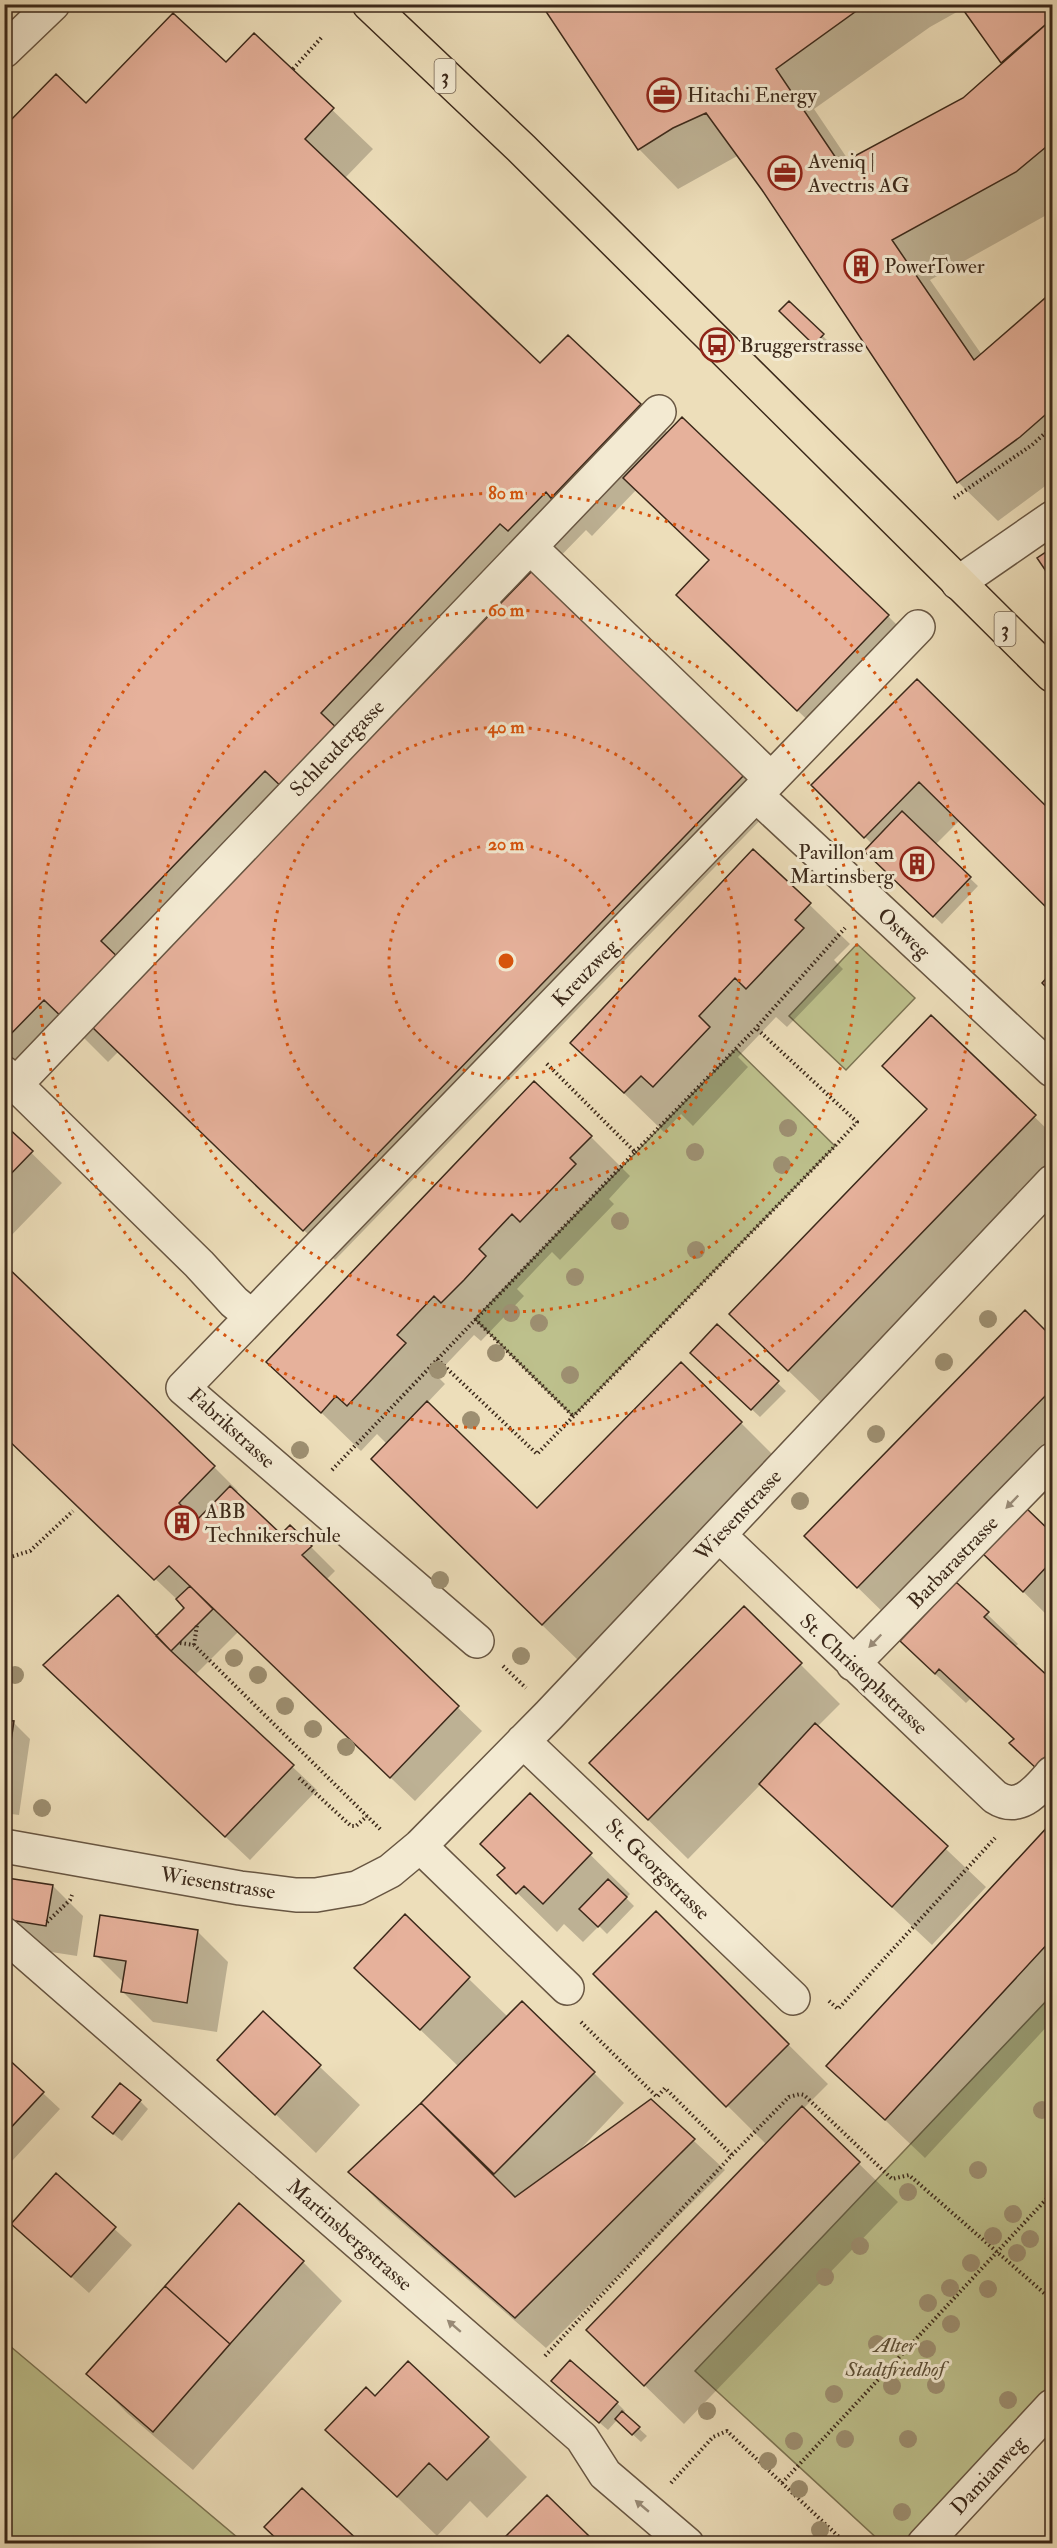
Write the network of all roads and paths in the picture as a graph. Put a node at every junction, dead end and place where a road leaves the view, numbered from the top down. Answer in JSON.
{"nodes":[{"id":1,"x":53,"y":4,"type":"edge"},
{"id":2,"x":369,"y":4,"type":"edge"},
{"id":3,"x":322,"y":38,"type":"dead end"},
{"id":4,"x":4,"y":51,"type":"edge"},
{"id":5,"x":293,"y":69,"type":"dead end"},
{"id":6,"x":659,"y":412,"type":"dead end"},
{"id":7,"x":1053,"y":427,"type":"edge"},
{"id":8,"x":954,"y":498,"type":"dead end"},
{"id":9,"x":1053,"y":518,"type":"edge"},
{"id":10,"x":530,"y":547,"type":"junction"},
{"id":11,"x":958,"y":583,"type":"junction"},
{"id":12,"x":918,"y":627,"type":"dead end"},
{"id":13,"x":1053,"y":675,"type":"edge"},
{"id":14,"x":763,"y":787,"type":"junction"},
{"id":15,"x":869,"y":901,"type":"junction"},
{"id":16,"x":756,"y":1028,"type":"junction"},
{"id":17,"x":522,"y":1039,"type":"junction"},
{"id":18,"x":1053,"y":1071,"type":"edge"},
{"id":19,"x":10,"y":1079,"type":"edge"},
{"id":20,"x":635,"y":1152,"type":"junction"},
{"id":21,"x":1053,"y":1182,"type":"edge"},
{"id":22,"x":251,"y":1316,"type":"junction"},
{"id":23,"x":475,"y":1319,"type":"junction"},
{"id":24,"x":437,"y":1359,"type":"junction"},
{"id":25,"x":573,"y":1416,"type":"junction"},
{"id":26,"x":1053,"y":1460,"type":"edge"},
{"id":27,"x":308,"y":1496,"type":"junction"},
{"id":28,"x":73,"y":1511,"type":"dead end"},
{"id":29,"x":719,"y":1535,"type":"junction"},
{"id":30,"x":4,"y":1559,"type":"edge"},
{"id":31,"x":197,"y":1625,"type":"dead end"},
{"id":32,"x":477,"y":1641,"type":"dead end"},
{"id":33,"x":180,"y":1643,"type":"dead end"},
{"id":34,"x":194,"y":1645,"type":"junction"},
{"id":35,"x":853,"y":1664,"type":"junction"},
{"id":36,"x":507,"y":1670,"type":"dead end"},
{"id":37,"x":520,"y":1683,"type":"dead end"},
{"id":38,"x":524,"y":1741,"type":"junction"},
{"id":39,"x":1053,"y":1773,"type":"edge"},
{"id":40,"x":299,"y":1778,"type":"dead end"},
{"id":41,"x":1014,"y":1803,"type":"junction"},
{"id":42,"x":367,"y":1816,"type":"junction"},
{"id":43,"x":383,"y":1832,"type":"dead end"},
{"id":44,"x":4,"y":1846,"type":"edge"},
{"id":45,"x":420,"y":1846,"type":"junction"},
{"id":46,"x":4,"y":1934,"type":"edge"},
{"id":47,"x":567,"y":1988,"type":"joint"},
{"id":48,"x":793,"y":1998,"type":"dead end"},
{"id":49,"x":826,"y":1998,"type":"dead end"},
{"id":50,"x":732,"y":2155,"type":"junction"},
{"id":51,"x":1053,"y":2193,"type":"edge"},
{"id":52,"x":996,"y":2253,"type":"junction"},
{"id":53,"x":1053,"y":2300,"type":"edge"},
{"id":54,"x":520,"y":2382,"type":"junction"},
{"id":55,"x":1053,"y":2406,"type":"edge"},
{"id":56,"x":698,"y":2452,"type":"dead end"},
{"id":57,"x":782,"y":2483,"type":"junction"},
{"id":58,"x":687,"y":2544,"type":"edge"},
{"id":59,"x":840,"y":2544,"type":"edge"},
{"id":60,"x":924,"y":2544,"type":"edge"}],
"edges":[{"from":1,"to":4,"type":"street"},
{"from":2,"to":11,"type":"main road","number":"3"},
{"from":3,"to":5,"type":"path"},
{"from":6,"to":10,"type":"street","name":"Schleudergasse"},
{"from":7,"to":8,"type":"path"},
{"from":9,"to":11,"type":"street"},
{"from":10,"to":14,"type":"street","name":"Ostweg"},
{"from":10,"to":19,"type":"street","name":"Schleudergasse"},
{"from":11,"to":13,"type":"main road","number":"3"},
{"from":12,"to":14,"type":"street","name":"Kreuzweg"},
{"from":14,"to":15,"type":"street","name":"Ostweg"},
{"from":14,"to":17,"type":"street","name":"Kreuzweg"},
{"from":15,"to":16,"type":"path"},
{"from":15,"to":18,"type":"street","name":"Ostweg"},
{"from":16,"to":20,"type":"path"},
{"from":16,"to":25,"type":"path"},
{"from":17,"to":20,"type":"path"},
{"from":17,"to":22,"type":"street","name":"Kreuzweg"},
{"from":19,"to":22,"type":"street"},
{"from":20,"to":23,"type":"path"},
{"from":21,"to":29,"type":"street","name":"Wiesenstrasse"},
{"from":22,"to":27,"type":"street","name":"Fabrikstrasse"},
{"from":23,"to":24,"type":"path"},
{"from":23,"to":25,"type":"path"},
{"from":24,"to":25,"type":"path"},
{"from":24,"to":27,"type":"path"},
{"from":26,"to":35,"type":"street","name":"Barbarastrasse","one_way":true},
{"from":27,"to":32,"type":"street","name":"Fabrikstrasse"},
{"from":28,"to":30,"type":"path"},
{"from":29,"to":35,"type":"street","name":"St. Christophstrasse"},
{"from":29,"to":38,"type":"street","name":"Wiesenstrasse"},
{"from":31,"to":34,"type":"path"},
{"from":33,"to":34,"type":"path"},
{"from":34,"to":42,"type":"path"},
{"from":35,"to":41,"type":"street","name":"St. Christophstrasse"},
{"from":36,"to":37,"type":"path"},
{"from":38,"to":45,"type":"street","name":"Wiesenstrasse"},
{"from":38,"to":48,"type":"street","name":"St. Georgstrasse"},
{"from":39,"to":41,"type":"street"},
{"from":40,"to":42,"type":"path"},
{"from":41,"to":49,"type":"path"},
{"from":42,"to":43,"type":"path"},
{"from":44,"to":45,"type":"street","name":"Wiesenstrasse"},
{"from":45,"to":47,"type":"street"},
{"from":54,"to":46,"type":"street","name":"Martinsbergstrasse","one_way":true},
{"from":47,"to":50,"type":"path"},
{"from":50,"to":52,"type":"path"},
{"from":50,"to":54,"type":"path"},
{"from":51,"to":52,"type":"path"},
{"from":52,"to":53,"type":"path"},
{"from":52,"to":57,"type":"path"},
{"from":58,"to":54,"type":"street","name":"Martinsbergstrasse","one_way":true},
{"from":55,"to":60,"type":"street","name":"Damianweg"},
{"from":56,"to":57,"type":"path"},
{"from":57,"to":59,"type":"path"}]}
